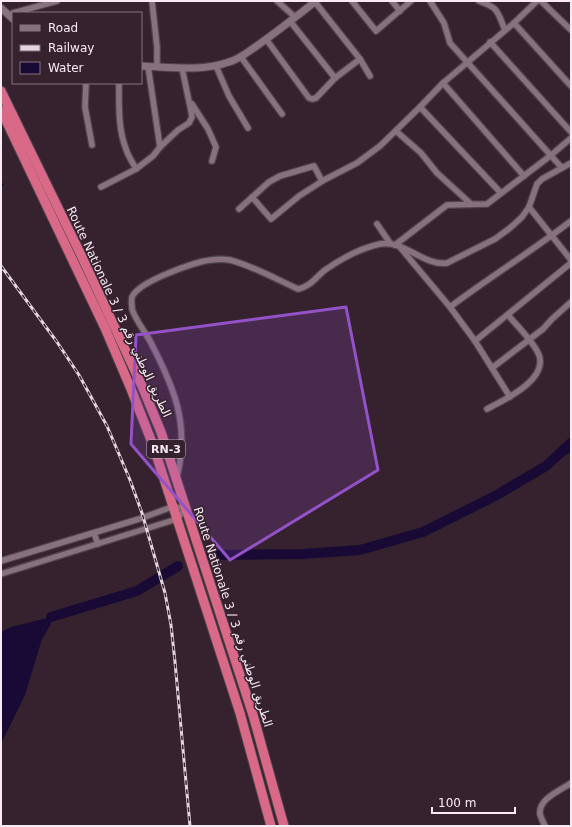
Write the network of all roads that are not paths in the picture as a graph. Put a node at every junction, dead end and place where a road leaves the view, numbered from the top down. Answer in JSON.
{"nodes":[{"id":1,"x":57,"y":1,"type":"edge"},
{"id":2,"x":152,"y":1,"type":"edge"},
{"id":3,"x":277,"y":1,"type":"edge"},
{"id":4,"x":352,"y":1,"type":"edge"},
{"id":5,"x":392,"y":1,"type":"edge"},
{"id":6,"x":411,"y":1,"type":"edge"},
{"id":7,"x":430,"y":1,"type":"edge"},
{"id":8,"x":479,"y":1,"type":"edge"},
{"id":9,"x":537,"y":1,"type":"edge"},
{"id":10,"x":541,"y":1,"type":"edge"},
{"id":11,"x":315,"y":2,"type":"edge"},
{"id":12,"x":1,"y":8,"type":"edge"},
{"id":13,"x":400,"y":11,"type":"junction"},
{"id":14,"x":22,"y":12,"type":"edge"},
{"id":15,"x":12,"y":15,"type":"edge"},
{"id":16,"x":292,"y":19,"type":"junction"},
{"id":17,"x":514,"y":23,"type":"junction"},
{"id":18,"x":505,"y":30,"type":"junction"},
{"id":19,"x":571,"y":30,"type":"edge"},
{"id":20,"x":266,"y":39,"type":"junction"},
{"id":21,"x":490,"y":42,"type":"junction"},
{"id":22,"x":241,"y":57,"type":"junction"},
{"id":23,"x":360,"y":59,"type":"junction"},
{"id":24,"x":466,"y":62,"type":"junction"},
{"id":25,"x":145,"y":66,"type":"edge"},
{"id":26,"x":216,"y":66,"type":"junction"},
{"id":27,"x":157,"y":67,"type":"junction"},
{"id":28,"x":182,"y":68,"type":"junction"},
{"id":29,"x":370,"y":76,"type":"dead end"},
{"id":30,"x":335,"y":78,"type":"junction"},
{"id":31,"x":443,"y":83,"type":"junction"},
{"id":32,"x":86,"y":84,"type":"edge"},
{"id":33,"x":119,"y":84,"type":"edge"},
{"id":34,"x":571,"y":86,"type":"edge"},
{"id":35,"x":1,"y":91,"type":"edge"},
{"id":36,"x":189,"y":100,"type":"junction"},
{"id":37,"x":420,"y":107,"type":"junction"},
{"id":38,"x":1,"y":110,"type":"edge"},
{"id":39,"x":282,"y":114,"type":"dead end"},
{"id":40,"x":248,"y":128,"type":"dead end"},
{"id":41,"x":396,"y":131,"type":"junction"},
{"id":42,"x":571,"y":132,"type":"edge"},
{"id":43,"x":571,"y":138,"type":"edge"},
{"id":44,"x":92,"y":145,"type":"dead end"},
{"id":45,"x":160,"y":147,"type":"junction"},
{"id":46,"x":550,"y":156,"type":"junction"},
{"id":47,"x":212,"y":161,"type":"dead end"},
{"id":48,"x":571,"y":163,"type":"edge"},
{"id":49,"x":562,"y":168,"type":"junction"},
{"id":50,"x":136,"y":169,"type":"junction"},
{"id":51,"x":524,"y":176,"type":"junction"},
{"id":52,"x":322,"y":181,"type":"junction"},
{"id":53,"x":101,"y":187,"type":"dead end"},
{"id":54,"x":501,"y":192,"type":"junction"},
{"id":55,"x":252,"y":197,"type":"junction"},
{"id":56,"x":471,"y":204,"type":"junction"},
{"id":57,"x":529,"y":207,"type":"junction"},
{"id":58,"x":239,"y":209,"type":"dead end"},
{"id":59,"x":571,"y":221,"type":"edge"},
{"id":60,"x":377,"y":224,"type":"dead end"},
{"id":61,"x":552,"y":236,"type":"junction"},
{"id":62,"x":394,"y":244,"type":"junction"},
{"id":63,"x":81,"y":255,"type":"junction"},
{"id":64,"x":72,"y":258,"type":"junction"},
{"id":65,"x":571,"y":262,"type":"edge"},
{"id":66,"x":571,"y":302,"type":"edge"},
{"id":67,"x":450,"y":307,"type":"junction"},
{"id":68,"x":508,"y":315,"type":"junction"},
{"id":69,"x":529,"y":340,"type":"junction"},
{"id":70,"x":475,"y":341,"type":"junction"},
{"id":71,"x":492,"y":368,"type":"junction"},
{"id":72,"x":510,"y":397,"type":"junction"},
{"id":73,"x":487,"y":409,"type":"dead end"},
{"id":74,"x":176,"y":479,"type":"junction"},
{"id":75,"x":172,"y":507,"type":"junction"},
{"id":76,"x":186,"y":508,"type":"junction"},
{"id":77,"x":176,"y":519,"type":"junction"},
{"id":78,"x":94,"y":533,"type":"junction"},
{"id":79,"x":98,"y":544,"type":"junction"},
{"id":80,"x":42,"y":549,"type":"junction"},
{"id":81,"x":46,"y":560,"type":"junction"},
{"id":82,"x":1,"y":561,"type":"edge"},
{"id":83,"x":1,"y":574,"type":"edge"},
{"id":84,"x":571,"y":785,"type":"edge"},
{"id":85,"x":271,"y":826,"type":"edge"},
{"id":86,"x":284,"y":826,"type":"edge"},
{"id":87,"x":544,"y":826,"type":"edge"}],
"edges":[{"from":1,"to":14,"type":"street"},
{"from":2,"to":27,"type":"street"},
{"from":3,"to":16,"type":"street"},
{"from":4,"to":13,"type":"street"},
{"from":5,"to":13,"type":"street"},
{"from":6,"to":13,"type":"street"},
{"from":7,"to":24,"type":"street"},
{"from":8,"to":18,"type":"street"},
{"from":9,"to":17,"type":"street"},
{"from":10,"to":19,"type":"street"},
{"from":11,"to":16,"type":"street"},
{"from":11,"to":23,"type":"street"},
{"from":12,"to":15,"type":"street"},
{"from":16,"to":20,"type":"street"},
{"from":16,"to":30,"type":"street"},
{"from":17,"to":18,"type":"street"},
{"from":17,"to":34,"type":"street"},
{"from":18,"to":21,"type":"street"},
{"from":20,"to":22,"type":"street"},
{"from":20,"to":30,"type":"street"},
{"from":21,"to":24,"type":"street"},
{"from":21,"to":42,"type":"street"},
{"from":22,"to":26,"type":"street"},
{"from":22,"to":39,"type":"street"},
{"from":23,"to":29,"type":"street"},
{"from":23,"to":30,"type":"street"},
{"from":24,"to":31,"type":"street"},
{"from":24,"to":46,"type":"street"},
{"from":25,"to":27,"type":"street"},
{"from":25,"to":45,"type":"street"},
{"from":26,"to":28,"type":"street"},
{"from":26,"to":40,"type":"street"},
{"from":27,"to":28,"type":"street"},
{"from":28,"to":36,"type":"street"},
{"from":31,"to":37,"type":"street"},
{"from":31,"to":51,"type":"street"},
{"from":32,"to":44,"type":"street"},
{"from":33,"to":50,"type":"street"},
{"from":35,"to":63,"type":"highway","name":"Route Nationale 3 / الطريق الوطني رقم 3","number":"RN-3"},
{"from":36,"to":45,"type":"street"},
{"from":36,"to":47,"type":"street"},
{"from":37,"to":41,"type":"street"},
{"from":37,"to":54,"type":"street"},
{"from":38,"to":64,"type":"highway","name":"Route Nationale 3 / الطريق الوطني رقم 3","number":"RN-3"},
{"from":41,"to":52,"type":"street"},
{"from":41,"to":56,"type":"street"},
{"from":43,"to":46,"type":"street"},
{"from":45,"to":50,"type":"street"},
{"from":46,"to":49,"type":"street"},
{"from":46,"to":51,"type":"street"},
{"from":48,"to":49,"type":"street"},
{"from":49,"to":57,"type":"street"},
{"from":50,"to":53,"type":"street"},
{"from":51,"to":54,"type":"street"},
{"from":52,"to":55,"type":"street"},
{"from":52,"to":55,"type":"street"},
{"from":54,"to":56,"type":"street"},
{"from":55,"to":58,"type":"street"},
{"from":56,"to":62,"type":"street"},
{"from":57,"to":61,"type":"street"},
{"from":57,"to":62,"type":"street"},
{"from":59,"to":61,"type":"street"},
{"from":60,"to":62,"type":"street"},
{"from":61,"to":65,"type":"street"},
{"from":61,"to":67,"type":"street"},
{"from":62,"to":67,"type":"street"},
{"from":62,"to":74,"type":"street"},
{"from":63,"to":64,"type":"highway"},
{"from":63,"to":74,"type":"highway","name":"Route Nationale 3 / الطريق الوطني رقم 3","number":"RN-3"},
{"from":64,"to":75,"type":"highway","name":"Route Nationale 3 / الطريق الوطني رقم 3","number":"RN-3"},
{"from":65,"to":68,"type":"street"},
{"from":66,"to":69,"type":"street"},
{"from":67,"to":70,"type":"street"},
{"from":68,"to":69,"type":"street"},
{"from":68,"to":70,"type":"street"},
{"from":69,"to":71,"type":"street"},
{"from":69,"to":72,"type":"street"},
{"from":70,"to":71,"type":"street"},
{"from":71,"to":72,"type":"street"},
{"from":72,"to":73,"type":"street"},
{"from":74,"to":76,"type":"highway","name":"Route Nationale 3 / الطريق الوطني رقم 3","number":"RN-3"},
{"from":75,"to":76,"type":"street"},
{"from":75,"to":77,"type":"highway","name":"Route Nationale 3 / الطريق الوطني رقم 3","number":"RN-3"},
{"from":75,"to":78,"type":"street"},
{"from":76,"to":77,"type":"street"},
{"from":76,"to":86,"type":"highway","name":"Route Nationale 3 / الطريق الوطني رقم 3","number":"RN-3"},
{"from":77,"to":79,"type":"street"},
{"from":77,"to":85,"type":"highway","name":"Route Nationale 3 / الطريق الوطني رقم 3","number":"RN-3"},
{"from":78,"to":79,"type":"street"},
{"from":78,"to":80,"type":"street"},
{"from":79,"to":81,"type":"street"},
{"from":80,"to":81,"type":"street"},
{"from":80,"to":82,"type":"street"},
{"from":81,"to":83,"type":"street"},
{"from":84,"to":87,"type":"street"}]}
